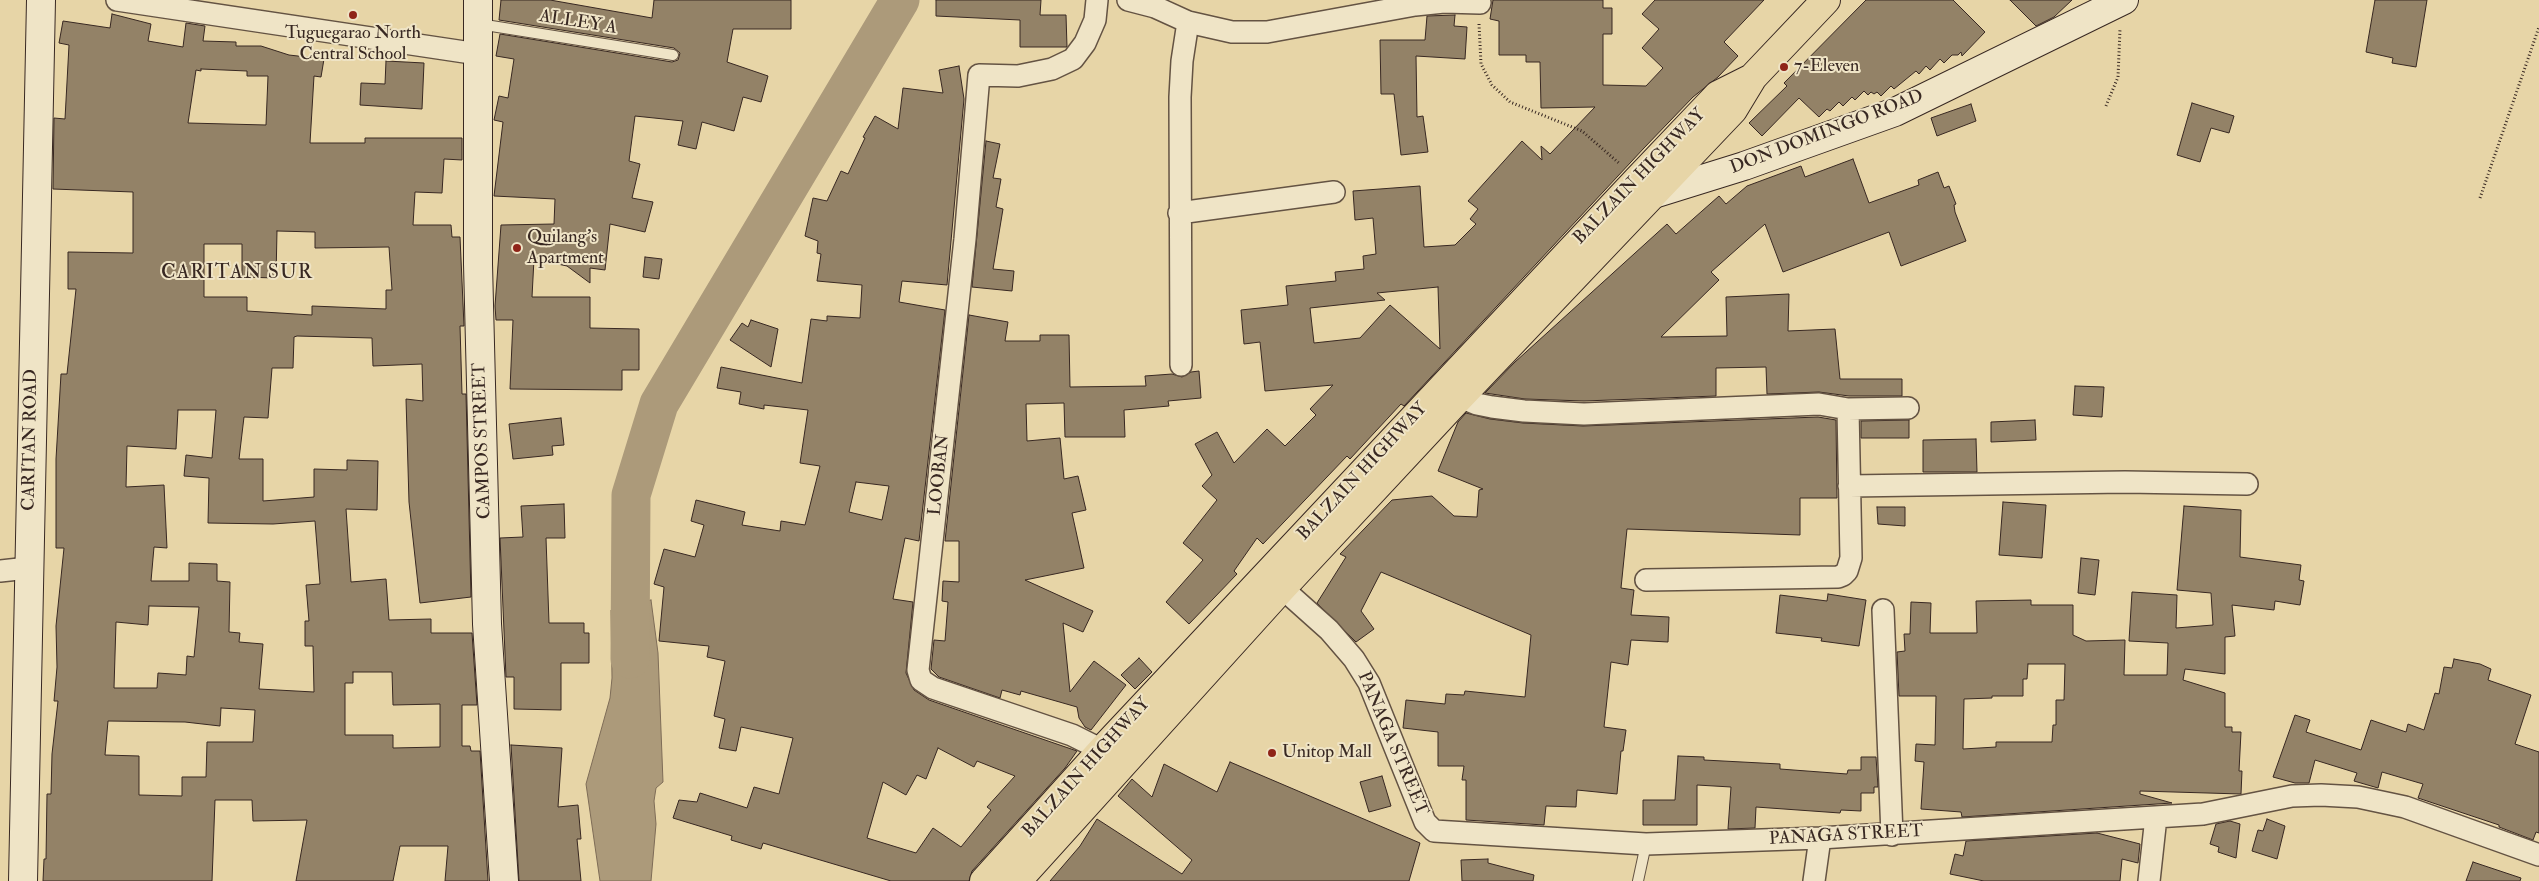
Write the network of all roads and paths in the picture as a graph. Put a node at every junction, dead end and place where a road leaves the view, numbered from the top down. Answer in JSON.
{"nodes":[{"id":1,"x":41,"y":0,"type":"edge"},
{"id":2,"x":116,"y":0,"type":"edge"},
{"id":3,"x":1097,"y":0,"type":"edge"},
{"id":4,"x":1128,"y":0,"type":"edge"},
{"id":5,"x":1826,"y":0,"type":"edge"},
{"id":6,"x":2123,"y":1,"type":"edge"},
{"id":7,"x":1414,"y":3,"type":"edge"},
{"id":8,"x":1480,"y":3,"type":"joint"},
{"id":9,"x":478,"y":12,"type":"edge"},
{"id":10,"x":1188,"y":22,"type":"junction"},
{"id":11,"x":2539,"y":27,"type":"edge"},
{"id":12,"x":478,"y":54,"type":"junction"},
{"id":13,"x":673,"y":55,"type":"dead end"},
{"id":14,"x":2106,"y":106,"type":"dead end"},
{"id":15,"x":1645,"y":187,"type":"junction"},
{"id":16,"x":1334,"y":192,"type":"dead end"},
{"id":17,"x":2480,"y":198,"type":"dead end"},
{"id":18,"x":1179,"y":213,"type":"junction"},
{"id":19,"x":1181,"y":365,"type":"dead end"},
{"id":20,"x":1460,"y":397,"type":"junction"},
{"id":21,"x":1908,"y":408,"type":"dead end"},
{"id":22,"x":1848,"y":409,"type":"junction"},
{"id":23,"x":2247,"y":484,"type":"dead end"},
{"id":24,"x":1849,"y":486,"type":"junction"},
{"id":25,"x":28,"y":568,"type":"junction"},
{"id":26,"x":0,"y":571,"type":"edge"},
{"id":27,"x":1646,"y":580,"type":"dead end"},
{"id":28,"x":1282,"y":588,"type":"junction"},
{"id":29,"x":1883,"y":610,"type":"dead end"},
{"id":30,"x":1102,"y":750,"type":"junction"},
{"id":31,"x":2156,"y":817,"type":"junction"},
{"id":32,"x":1892,"y":835,"type":"junction"},
{"id":33,"x":1820,"y":838,"type":"junction"},
{"id":34,"x":1646,"y":844,"type":"junction"},
{"id":35,"x":2539,"y":856,"type":"edge"},
{"id":36,"x":24,"y":881,"type":"edge"},
{"id":37,"x":504,"y":881,"type":"edge"},
{"id":38,"x":984,"y":881,"type":"edge"},
{"id":39,"x":1017,"y":881,"type":"edge"},
{"id":40,"x":1638,"y":881,"type":"edge"},
{"id":41,"x":1814,"y":881,"type":"edge"},
{"id":42,"x":2149,"y":881,"type":"edge"}],
"edges":[{"from":1,"to":25,"type":"main road","name":"CARITAN ROAD"},
{"from":2,"to":12,"type":"street"},
{"from":3,"to":30,"type":"street","name":"LOOBAN"},
{"from":4,"to":10,"type":"street"},
{"from":5,"to":15,"type":"main road","name":"BALZAIN HIGHWAY"},
{"from":6,"to":14,"type":"path"},
{"from":6,"to":15,"type":"main road","name":"DON DOMINGO ROAD"},
{"from":7,"to":8,"type":"street"},
{"from":7,"to":10,"type":"street"},
{"from":8,"to":15,"type":"path"},
{"from":9,"to":12,"type":"main road","name":"CAMPOS STREET"},
{"from":9,"to":13,"type":"lane","name":"ALLEY A"},
{"from":10,"to":18,"type":"street"},
{"from":11,"to":17,"type":"path"},
{"from":12,"to":37,"type":"main road","name":"CAMPOS STREET"},
{"from":15,"to":20,"type":"main road","name":"BALZAIN HIGHWAY"},
{"from":15,"to":30,"type":"main road","name":"BALZAIN HIGHWAY"},
{"from":16,"to":18,"type":"street"},
{"from":18,"to":19,"type":"street"},
{"from":20,"to":22,"type":"street"},
{"from":20,"to":28,"type":"main road","name":"BALZAIN HIGHWAY"},
{"from":21,"to":22,"type":"street"},
{"from":22,"to":24,"type":"street"},
{"from":23,"to":24,"type":"street"},
{"from":24,"to":27,"type":"street"},
{"from":25,"to":26,"type":"street"},
{"from":25,"to":36,"type":"main road","name":"CARITAN ROAD"},
{"from":28,"to":34,"type":"street","name":"PANAGA STREET"},
{"from":28,"to":39,"type":"main road","name":"BALZAIN HIGHWAY"},
{"from":29,"to":32,"type":"street"},
{"from":30,"to":38,"type":"main road","name":"BALZAIN HIGHWAY"},
{"from":31,"to":32,"type":"street","name":"PANAGA STREET"},
{"from":31,"to":35,"type":"street","name":"PANAGA STREET"},
{"from":31,"to":42,"type":"street"},
{"from":32,"to":33,"type":"street","name":"PANAGA STREET"},
{"from":33,"to":34,"type":"street","name":"PANAGA STREET"},
{"from":33,"to":41,"type":"street"},
{"from":34,"to":40,"type":"lane"}]}
